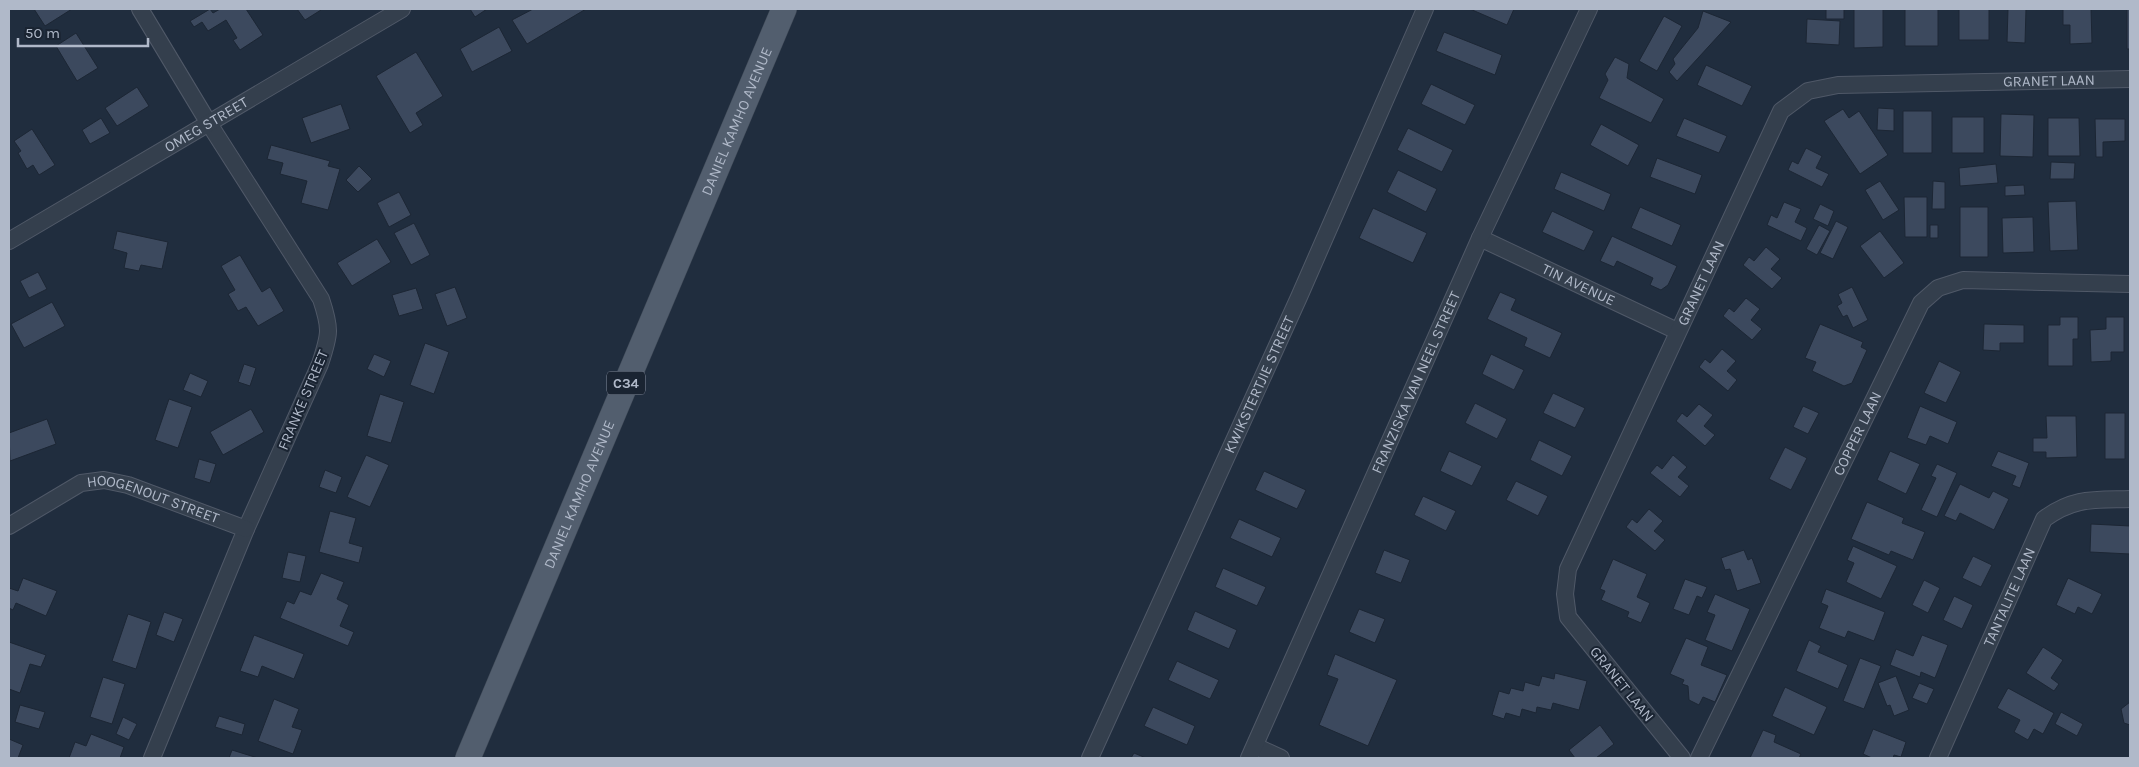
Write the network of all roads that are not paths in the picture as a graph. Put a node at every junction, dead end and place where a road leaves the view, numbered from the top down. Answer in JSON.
{"nodes":[{"id":1,"x":140,"y":9,"type":"edge"},
{"id":2,"x":402,"y":9,"type":"edge"},
{"id":3,"x":784,"y":9,"type":"edge"},
{"id":4,"x":1425,"y":9,"type":"edge"},
{"id":5,"x":1589,"y":9,"type":"edge"},
{"id":6,"x":2130,"y":79,"type":"edge"},
{"id":7,"x":208,"y":122,"type":"junction"},
{"id":8,"x":1480,"y":238,"type":"junction"},
{"id":9,"x":9,"y":241,"type":"edge"},
{"id":10,"x":2130,"y":284,"type":"edge"},
{"id":11,"x":1677,"y":331,"type":"junction"},
{"id":12,"x":2130,"y":499,"type":"edge"},
{"id":13,"x":9,"y":526,"type":"edge"},
{"id":14,"x":246,"y":529,"type":"junction"},
{"id":15,"x":1252,"y":752,"type":"edge"},
{"id":16,"x":152,"y":758,"type":"edge"},
{"id":17,"x":468,"y":758,"type":"edge"},
{"id":18,"x":1090,"y":758,"type":"edge"},
{"id":19,"x":1281,"y":758,"type":"edge"},
{"id":20,"x":1682,"y":758,"type":"edge"},
{"id":21,"x":1699,"y":758,"type":"edge"},
{"id":22,"x":1938,"y":758,"type":"edge"}],
"edges":[{"from":1,"to":7,"type":"street","name":"FRANKE STREET"},
{"from":2,"to":7,"type":"street","name":"OMEG STREET"},
{"from":3,"to":17,"type":"main road","name":"DANIEL KAMHO AVENUE","number":"C34"},
{"from":4,"to":18,"type":"street","name":"KWIKSTERTJIE STREET"},
{"from":5,"to":8,"type":"street","name":"FRANZISKA VAN NEEL STREET"},
{"from":6,"to":11,"type":"street","name":"GRANET LAAN"},
{"from":7,"to":9,"type":"street","name":"OMEG STREET"},
{"from":7,"to":14,"type":"street","name":"FRANKE STREET"},
{"from":8,"to":11,"type":"street","name":"TIN AVENUE"},
{"from":8,"to":15,"type":"street","name":"FRANZISKA VAN NEEL STREET"},
{"from":10,"to":21,"type":"street","name":"COPPER LAAN"},
{"from":11,"to":20,"type":"street","name":"GRANET LAAN"},
{"from":12,"to":22,"type":"street","name":"TANTALITE LAAN"},
{"from":13,"to":14,"type":"street","name":"HOOGENOUT STREET"},
{"from":14,"to":16,"type":"street","name":"FRANKE STREET"},
{"from":15,"to":19,"type":"street"}]}
